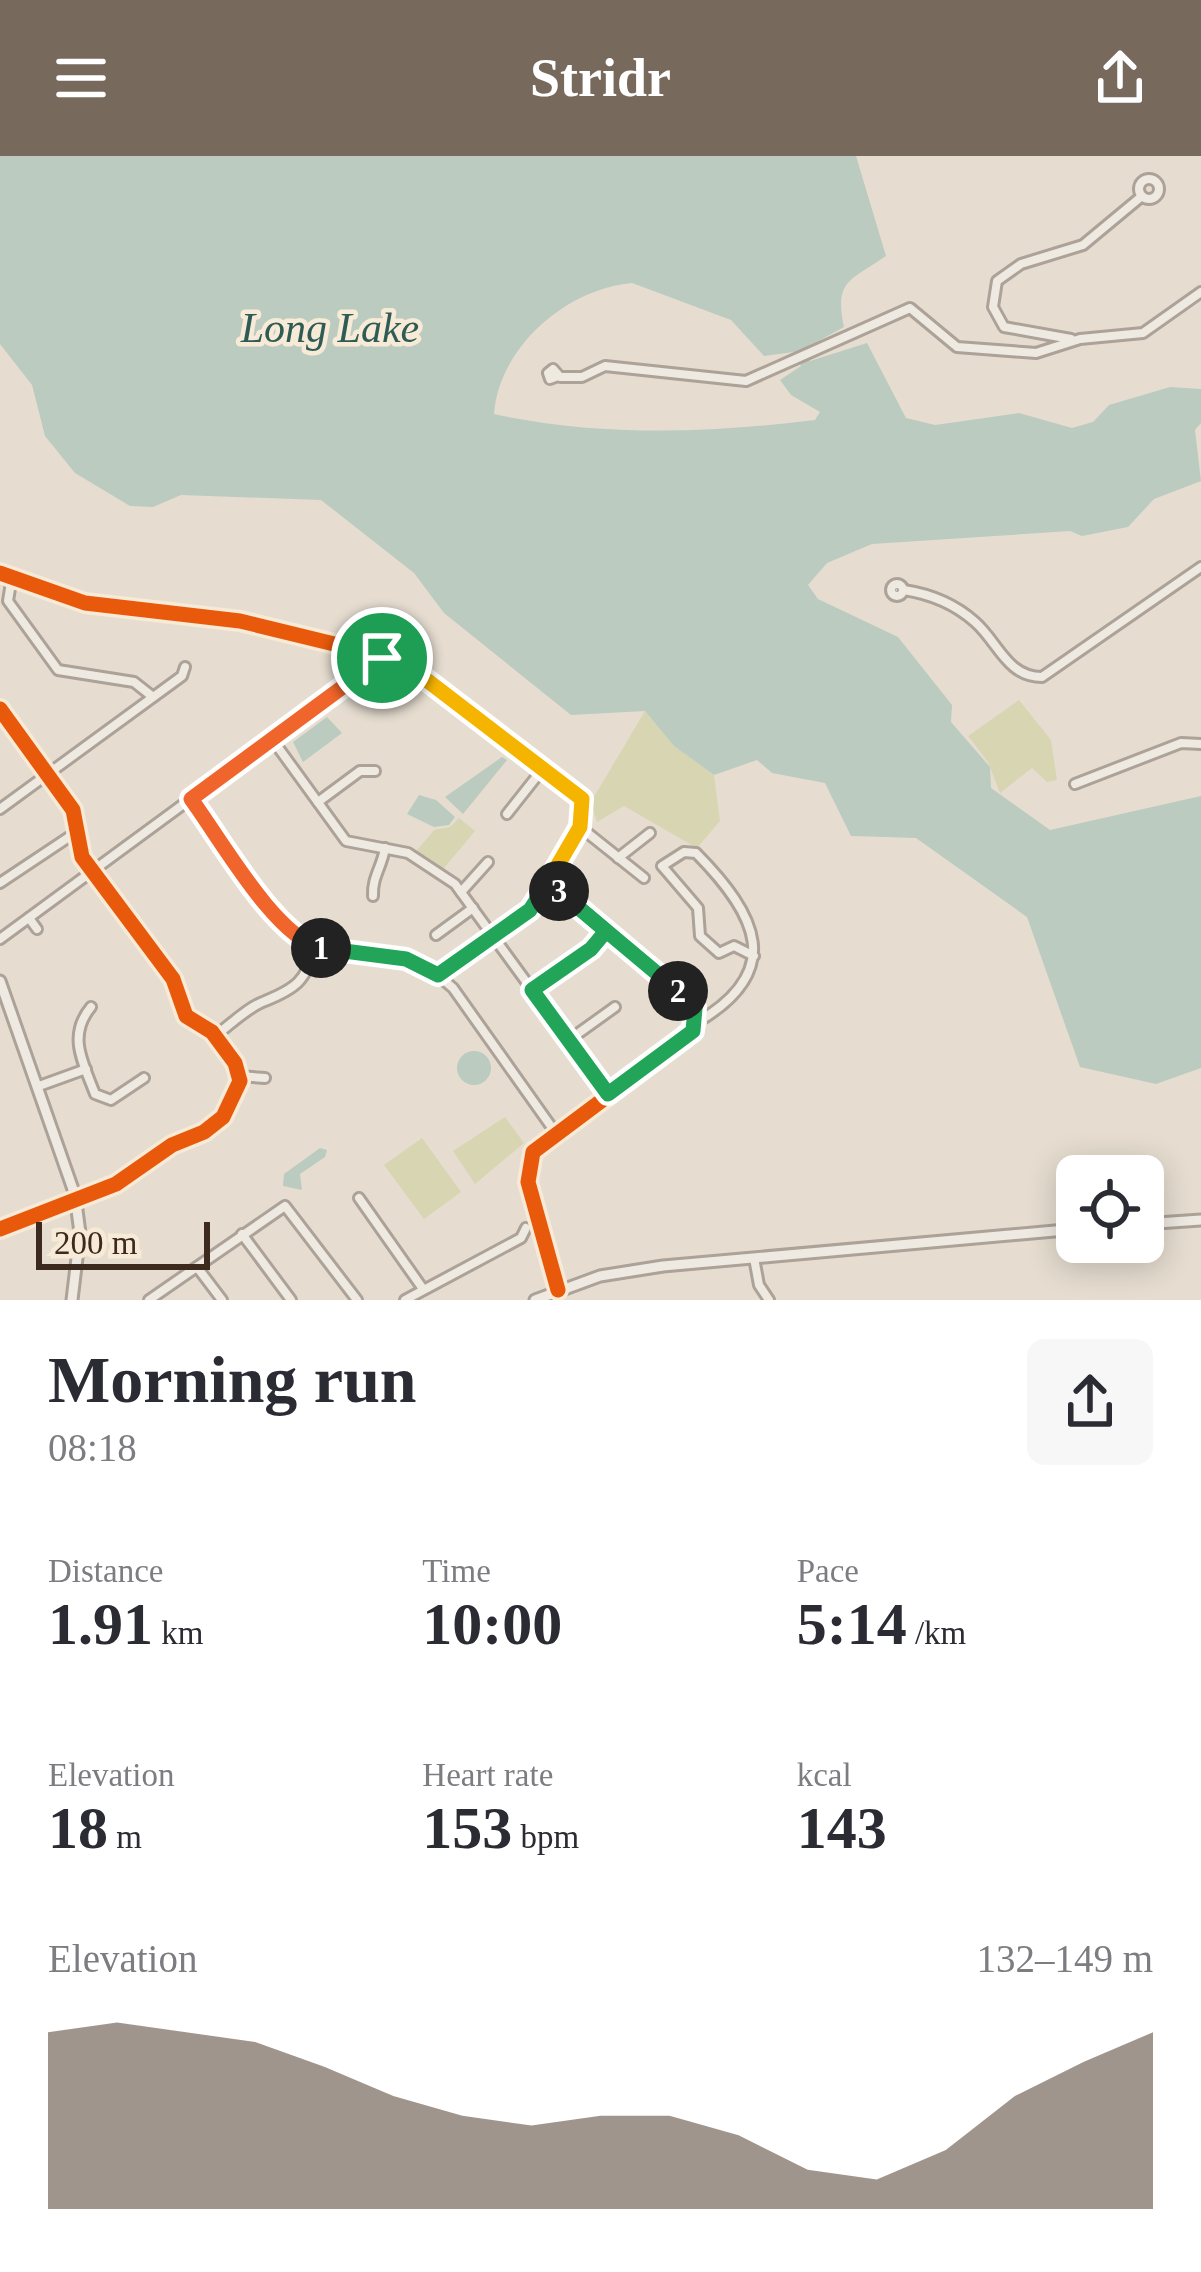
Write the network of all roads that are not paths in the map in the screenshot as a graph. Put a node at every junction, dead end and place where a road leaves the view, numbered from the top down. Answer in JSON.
{"nodes":[{"id":1,"x":1142,"y":196,"type":"dead end"},
{"id":2,"x":1201,"y":292,"type":"edge"},
{"id":3,"x":1080,"y":339,"type":"junction"},
{"id":4,"x":558,"y":376,"type":"dead end"},
{"id":5,"x":1201,"y":566,"type":"edge"},
{"id":6,"x":0,"y":573,"type":"edge"},
{"id":7,"x":12,"y":576,"type":"junction"},
{"id":8,"x":904,"y":590,"type":"dead end"},
{"id":9,"x":382,"y":658,"type":"junction"},
{"id":10,"x":185,"y":667,"type":"dead end"},
{"id":11,"x":153,"y":697,"type":"junction"},
{"id":12,"x":0,"y":710,"type":"edge"},
{"id":13,"x":9,"y":722,"type":"junction"},
{"id":14,"x":0,"y":729,"type":"edge"},
{"id":15,"x":272,"y":739,"type":"junction"},
{"id":16,"x":1201,"y":744,"type":"edge"},
{"id":17,"x":375,"y":771,"type":"dead end"},
{"id":18,"x":541,"y":771,"type":"junction"},
{"id":19,"x":46,"y":775,"type":"junction"},
{"id":20,"x":1075,"y":784,"type":"dead end"},
{"id":21,"x":191,"y":799,"type":"junction"},
{"id":22,"x":318,"y":802,"type":"junction"},
{"id":23,"x":0,"y":809,"type":"edge"},
{"id":24,"x":507,"y":814,"type":"dead end"},
{"id":25,"x":580,"y":827,"type":"junction"},
{"id":26,"x":76,"y":832,"type":"junction"},
{"id":27,"x":650,"y":833,"type":"dead end"},
{"id":28,"x":385,"y":848,"type":"junction"},
{"id":29,"x":618,"y":858,"type":"junction"},
{"id":30,"x":488,"y":862,"type":"dead end"},
{"id":31,"x":93,"y":872,"type":"junction"},
{"id":32,"x":644,"y":878,"type":"dead end"},
{"id":33,"x":548,"y":882,"type":"junction"},
{"id":34,"x":0,"y":883,"type":"edge"},
{"id":35,"x":461,"y":892,"type":"junction"},
{"id":36,"x":373,"y":896,"type":"dead end"},
{"id":37,"x":473,"y":908,"type":"junction"},
{"id":38,"x":29,"y":919,"type":"junction"},
{"id":39,"x":37,"y":929,"type":"dead end"},
{"id":40,"x":606,"y":931,"type":"junction"},
{"id":41,"x":436,"y":935,"type":"dead end"},
{"id":42,"x":494,"y":936,"type":"junction"},
{"id":43,"x":0,"y":939,"type":"edge"},
{"id":44,"x":316,"y":946,"type":"junction"},
{"id":45,"x":754,"y":956,"type":"junction"},
{"id":46,"x":438,"y":975,"type":"junction"},
{"id":47,"x":0,"y":981,"type":"edge"},
{"id":48,"x":532,"y":990,"type":"junction"},
{"id":49,"x":91,"y":1007,"type":"dead end"},
{"id":50,"x":615,"y":1007,"type":"dead end"},
{"id":51,"x":696,"y":1023,"type":"junction"},
{"id":52,"x":215,"y":1036,"type":"junction"},
{"id":53,"x":569,"y":1040,"type":"junction"},
{"id":54,"x":86,"y":1069,"type":"junction"},
{"id":55,"x":239,"y":1076,"type":"junction"},
{"id":56,"x":144,"y":1078,"type":"dead end"},
{"id":57,"x":265,"y":1078,"type":"dead end"},
{"id":58,"x":39,"y":1086,"type":"junction"},
{"id":59,"x":608,"y":1094,"type":"junction"},
{"id":60,"x":555,"y":1132,"type":"junction"},
{"id":61,"x":76,"y":1198,"type":"junction"},
{"id":62,"x":359,"y":1198,"type":"dead end"},
{"id":63,"x":1201,"y":1220,"type":"edge"},
{"id":64,"x":1164,"y":1223,"type":"edge"},
{"id":65,"x":526,"y":1228,"type":"dead end"},
{"id":66,"x":0,"y":1229,"type":"edge"},
{"id":67,"x":1056,"y":1231,"type":"edge"},
{"id":68,"x":242,"y":1234,"type":"junction"},
{"id":69,"x":754,"y":1258,"type":"junction"},
{"id":70,"x":197,"y":1267,"type":"junction"},
{"id":71,"x":423,"y":1289,"type":"junction"},
{"id":72,"x":558,"y":1290,"type":"junction"},
{"id":73,"x":152,"y":1299,"type":"edge"},
{"id":74,"x":72,"y":1300,"type":"edge"},
{"id":75,"x":222,"y":1300,"type":"edge"},
{"id":76,"x":291,"y":1300,"type":"edge"},
{"id":77,"x":357,"y":1300,"type":"edge"},
{"id":78,"x":405,"y":1300,"type":"edge"},
{"id":79,"x":535,"y":1300,"type":"edge"},
{"id":80,"x":769,"y":1300,"type":"edge"}],
"edges":[{"from":1,"to":3,"type":"street"},
{"from":2,"to":3,"type":"street"},
{"from":3,"to":4,"type":"street"},
{"from":5,"to":8,"type":"street"},
{"from":6,"to":7,"type":"street"},
{"from":7,"to":9,"type":"street"},
{"from":7,"to":11,"type":"street"},
{"from":9,"to":15,"type":"street"},
{"from":9,"to":18,"type":"street"},
{"from":10,"to":11,"type":"street"},
{"from":11,"to":19,"type":"street"},
{"from":12,"to":13,"type":"street"},
{"from":13,"to":14,"type":"street"},
{"from":13,"to":19,"type":"street"},
{"from":15,"to":21,"type":"street"},
{"from":15,"to":22,"type":"street"},
{"from":16,"to":20,"type":"street"},
{"from":17,"to":22,"type":"street"},
{"from":18,"to":24,"type":"street"},
{"from":18,"to":25,"type":"street"},
{"from":19,"to":23,"type":"street"},
{"from":19,"to":26,"type":"street"},
{"from":21,"to":31,"type":"street"},
{"from":21,"to":44,"type":"street"},
{"from":22,"to":28,"type":"street"},
{"from":25,"to":29,"type":"street"},
{"from":25,"to":33,"type":"street"},
{"from":26,"to":31,"type":"street"},
{"from":26,"to":34,"type":"street"},
{"from":27,"to":29,"type":"street"},
{"from":28,"to":35,"type":"street"},
{"from":28,"to":36,"type":"street"},
{"from":29,"to":32,"type":"street"},
{"from":30,"to":35,"type":"street"},
{"from":31,"to":38,"type":"street"},
{"from":31,"to":52,"type":"street"},
{"from":33,"to":40,"type":"street"},
{"from":33,"to":42,"type":"street"},
{"from":35,"to":37,"type":"street"},
{"from":37,"to":41,"type":"street"},
{"from":37,"to":42,"type":"street"},
{"from":38,"to":39,"type":"street"},
{"from":38,"to":43,"type":"street"},
{"from":40,"to":48,"type":"street"},
{"from":40,"to":51,"type":"street"},
{"from":42,"to":46,"type":"street"},
{"from":42,"to":48,"type":"street"},
{"from":44,"to":46,"type":"street"},
{"from":44,"to":52,"type":"street"},
{"from":45,"to":45,"type":"street"},
{"from":45,"to":51,"type":"street"},
{"from":46,"to":60,"type":"street"},
{"from":47,"to":58,"type":"street"},
{"from":48,"to":53,"type":"street"},
{"from":49,"to":54,"type":"street"},
{"from":50,"to":53,"type":"street"},
{"from":51,"to":59,"type":"street"},
{"from":52,"to":55,"type":"street"},
{"from":53,"to":59,"type":"street"},
{"from":54,"to":56,"type":"street"},
{"from":54,"to":58,"type":"street"},
{"from":55,"to":57,"type":"street"},
{"from":55,"to":61,"type":"street"},
{"from":58,"to":61,"type":"street"},
{"from":59,"to":60,"type":"street"},
{"from":60,"to":72,"type":"street"},
{"from":61,"to":66,"type":"street"},
{"from":61,"to":74,"type":"street"},
{"from":62,"to":71,"type":"street"},
{"from":63,"to":64,"type":"street"},
{"from":65,"to":71,"type":"street"},
{"from":67,"to":69,"type":"street"},
{"from":68,"to":70,"type":"street"},
{"from":68,"to":76,"type":"street"},
{"from":68,"to":77,"type":"street"},
{"from":69,"to":72,"type":"street"},
{"from":69,"to":80,"type":"street"},
{"from":70,"to":73,"type":"street"},
{"from":70,"to":75,"type":"street"},
{"from":71,"to":78,"type":"street"},
{"from":72,"to":79,"type":"street"}]}
